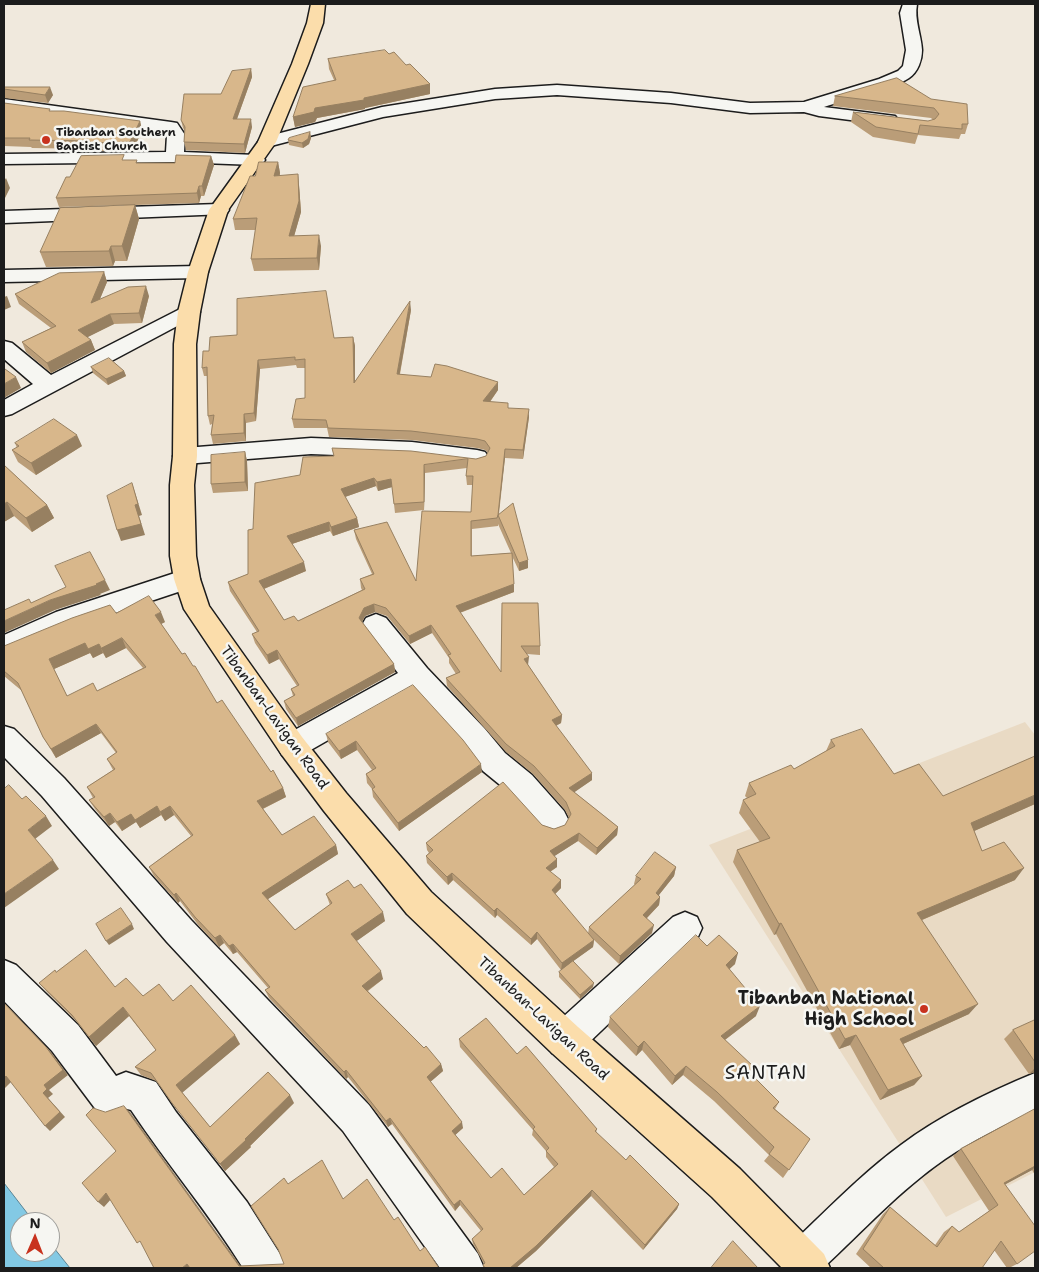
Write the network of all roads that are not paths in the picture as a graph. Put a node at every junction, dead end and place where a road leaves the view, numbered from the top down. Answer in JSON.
{"nodes":[{"id":1,"x":318,"y":4,"type":"edge"},
{"id":2,"x":910,"y":4,"type":"edge"},
{"id":3,"x":4,"y":104,"type":"edge"},
{"id":4,"x":804,"y":107,"type":"junction"},
{"id":5,"x":906,"y":122,"type":"edge"},
{"id":6,"x":261,"y":151,"type":"junction"},
{"id":7,"x":175,"y":157,"type":"junction"},
{"id":8,"x":4,"y":159,"type":"edge"},
{"id":9,"x":219,"y":210,"type":"junction"},
{"id":10,"x":4,"y":217,"type":"edge"},
{"id":11,"x":198,"y":272,"type":"junction"},
{"id":12,"x":4,"y":276,"type":"edge"},
{"id":13,"x":189,"y":312,"type":"junction"},
{"id":14,"x":4,"y":348,"type":"edge"},
{"id":15,"x":48,"y":385,"type":"junction"},
{"id":16,"x":4,"y":409,"type":"edge"},
{"id":17,"x":185,"y":456,"type":"junction"},
{"id":18,"x":477,"y":458,"type":"edge"},
{"id":19,"x":187,"y":579,"type":"junction"},
{"id":20,"x":376,"y":625,"type":"dead end"},
{"id":21,"x":4,"y":647,"type":"edge"},
{"id":22,"x":417,"y":676,"type":"junction"},
{"id":23,"x":4,"y":738,"type":"edge"},
{"id":24,"x":292,"y":746,"type":"junction"},
{"id":25,"x":554,"y":821,"type":"dead end"},
{"id":26,"x":685,"y":928,"type":"dead end"},
{"id":27,"x":4,"y":977,"type":"edge"},
{"id":28,"x":566,"y":1040,"type":"junction"},
{"id":29,"x":1035,"y":1090,"type":"edge"},
{"id":30,"x":806,"y":1265,"type":"edge"},
{"id":31,"x":266,"y":1268,"type":"edge"},
{"id":32,"x":464,"y":1268,"type":"edge"}],
"edges":[{"from":1,"to":6,"type":"main road","name":"Tibanban-Lavigan Road"},
{"from":2,"to":4,"type":"street"},
{"from":3,"to":7,"type":"street"},
{"from":4,"to":5,"type":"street"},
{"from":4,"to":6,"type":"street"},
{"from":6,"to":7,"type":"street"},
{"from":6,"to":9,"type":"main road","name":"Tibanban-Lavigan Road"},
{"from":7,"to":8,"type":"street"},
{"from":9,"to":10,"type":"street"},
{"from":9,"to":11,"type":"main road","name":"Tibanban-Lavigan Road"},
{"from":11,"to":12,"type":"street"},
{"from":11,"to":13,"type":"main road","name":"Tibanban-Lavigan Road"},
{"from":13,"to":15,"type":"street"},
{"from":13,"to":17,"type":"main road","name":"Tibanban-Lavigan Road"},
{"from":14,"to":15,"type":"street"},
{"from":15,"to":16,"type":"street"},
{"from":17,"to":18,"type":"street"},
{"from":17,"to":19,"type":"main road","name":"Tibanban-Lavigan Road"},
{"from":19,"to":21,"type":"street"},
{"from":19,"to":24,"type":"main road","name":"Tibanban-Lavigan Road"},
{"from":20,"to":22,"type":"street"},
{"from":22,"to":24,"type":"street"},
{"from":22,"to":25,"type":"street"},
{"from":23,"to":32,"type":"street"},
{"from":24,"to":28,"type":"main road","name":"Tibanban-Lavigan Road"},
{"from":26,"to":28,"type":"street"},
{"from":27,"to":31,"type":"street"},
{"from":28,"to":30,"type":"main road","name":"Tibanban-Lavigan Road"},
{"from":29,"to":30,"type":"street"}]}
